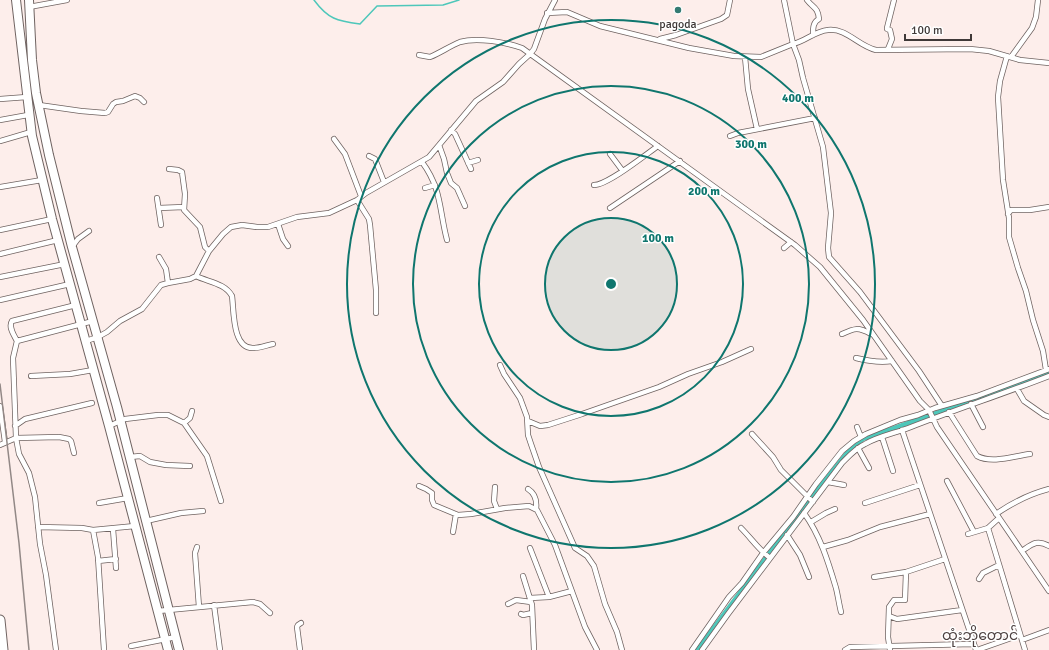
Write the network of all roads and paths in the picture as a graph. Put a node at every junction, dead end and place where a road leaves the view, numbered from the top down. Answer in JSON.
{"nodes":[{"id":1,"x":16,"y":0,"type":"edge"},
{"id":2,"x":67,"y":0,"type":"edge"},
{"id":3,"x":555,"y":0,"type":"edge"},
{"id":4,"x":730,"y":0,"type":"edge"},
{"id":5,"x":784,"y":0,"type":"edge"},
{"id":6,"x":807,"y":0,"type":"edge"},
{"id":7,"x":894,"y":0,"type":"edge"},
{"id":8,"x":1038,"y":0,"type":"edge"},
{"id":9,"x":29,"y":4,"type":"edge"},
{"id":10,"x":547,"y":14,"type":"junction"},
{"id":11,"x":813,"y":35,"type":"junction"},
{"id":12,"x":658,"y":40,"type":"junction"},
{"id":13,"x":793,"y":44,"type":"junction"},
{"id":14,"x":888,"y":49,"type":"junction"},
{"id":15,"x":530,"y":54,"type":"junction"},
{"id":16,"x":419,"y":55,"type":"dead end"},
{"id":17,"x":1008,"y":56,"type":"junction"},
{"id":18,"x":745,"y":57,"type":"junction"},
{"id":19,"x":1049,"y":63,"type":"edge"},
{"id":20,"x":27,"y":97,"type":"junction"},
{"id":21,"x":0,"y":99,"type":"edge"},
{"id":22,"x":144,"y":102,"type":"dead end"},
{"id":23,"x":39,"y":105,"type":"junction"},
{"id":24,"x":28,"y":114,"type":"junction"},
{"id":25,"x":815,"y":118,"type":"junction"},
{"id":26,"x":0,"y":120,"type":"edge"},
{"id":27,"x":757,"y":129,"type":"junction"},
{"id":28,"x":451,"y":130,"type":"junction"},
{"id":29,"x":31,"y":132,"type":"junction"},
{"id":30,"x":730,"y":136,"type":"dead end"},
{"id":31,"x":334,"y":139,"type":"dead end"},
{"id":32,"x":0,"y":141,"type":"edge"},
{"id":33,"x":439,"y":145,"type":"junction"},
{"id":34,"x":658,"y":146,"type":"junction"},
{"id":35,"x":610,"y":154,"type":"dead end"},
{"id":36,"x":369,"y":156,"type":"dead end"},
{"id":37,"x":478,"y":160,"type":"dead end"},
{"id":38,"x":680,"y":161,"type":"junction"},
{"id":39,"x":422,"y":162,"type":"junction"},
{"id":40,"x":468,"y":163,"type":"junction"},
{"id":41,"x":170,"y":169,"type":"dead end"},
{"id":42,"x":471,"y":169,"type":"dead end"},
{"id":43,"x":622,"y":170,"type":"junction"},
{"id":44,"x":42,"y":180,"type":"junction"},
{"id":45,"x":384,"y":182,"type":"junction"},
{"id":46,"x":435,"y":185,"type":"junction"},
{"id":47,"x":594,"y":185,"type":"dead end"},
{"id":48,"x":0,"y":187,"type":"edge"},
{"id":49,"x":425,"y":188,"type":"dead end"},
{"id":50,"x":361,"y":196,"type":"junction"},
{"id":51,"x":157,"y":198,"type":"dead end"},
{"id":52,"x":357,"y":200,"type":"junction"},
{"id":53,"x":465,"y":206,"type":"dead end"},
{"id":54,"x":184,"y":207,"type":"junction"},
{"id":55,"x":1049,"y":207,"type":"edge"},
{"id":56,"x":159,"y":208,"type":"junction"},
{"id":57,"x":610,"y":208,"type":"dead end"},
{"id":58,"x":1008,"y":214,"type":"junction"},
{"id":59,"x":52,"y":219,"type":"junction"},
{"id":60,"x":278,"y":224,"type":"junction"},
{"id":61,"x":161,"y":225,"type":"dead end"},
{"id":62,"x":0,"y":230,"type":"edge"},
{"id":63,"x":89,"y":231,"type":"dead end"},
{"id":64,"x":58,"y":240,"type":"junction"},
{"id":65,"x":446,"y":240,"type":"dead end"},
{"id":66,"x":791,"y":242,"type":"junction"},
{"id":67,"x":288,"y":246,"type":"dead end"},
{"id":68,"x":72,"y":247,"type":"junction"},
{"id":69,"x":784,"y":248,"type":"dead end"},
{"id":70,"x":209,"y":251,"type":"junction"},
{"id":71,"x":0,"y":254,"type":"edge"},
{"id":72,"x":159,"y":257,"type":"dead end"},
{"id":73,"x":65,"y":264,"type":"junction"},
{"id":74,"x":196,"y":276,"type":"junction"},
{"id":75,"x":0,"y":277,"type":"edge"},
{"id":76,"x":168,"y":283,"type":"junction"},
{"id":77,"x":70,"y":284,"type":"junction"},
{"id":78,"x":0,"y":300,"type":"edge"},
{"id":79,"x":76,"y":305,"type":"junction"},
{"id":80,"x":376,"y":313,"type":"dead end"},
{"id":81,"x":93,"y":322,"type":"junction"},
{"id":82,"x":81,"y":325,"type":"junction"},
{"id":83,"x":842,"y":334,"type":"dead end"},
{"id":84,"x":873,"y":334,"type":"junction"},
{"id":85,"x":98,"y":337,"type":"junction"},
{"id":86,"x":17,"y":341,"type":"junction"},
{"id":87,"x":86,"y":341,"type":"junction"},
{"id":88,"x":273,"y":344,"type":"dead end"},
{"id":89,"x":751,"y":349,"type":"dead end"},
{"id":90,"x":856,"y":358,"type":"dead end"},
{"id":91,"x":892,"y":361,"type":"junction"},
{"id":92,"x":500,"y":365,"type":"dead end"},
{"id":93,"x":93,"y":370,"type":"junction"},
{"id":94,"x":1048,"y":370,"type":"edge"},
{"id":95,"x":31,"y":376,"type":"dead end"},
{"id":96,"x":1049,"y":376,"type":"edge"},
{"id":97,"x":1017,"y":389,"type":"junction"},
{"id":98,"x":92,"y":403,"type":"dead end"},
{"id":99,"x":0,"y":406,"type":"edge"},
{"id":100,"x":942,"y":406,"type":"junction"},
{"id":101,"x":972,"y":407,"type":"junction"},
{"id":102,"x":192,"y":411,"type":"dead end"},
{"id":103,"x":949,"y":412,"type":"junction"},
{"id":104,"x":931,"y":415,"type":"junction"},
{"id":105,"x":1049,"y":417,"type":"edge"},
{"id":106,"x":121,"y":421,"type":"junction"},
{"id":107,"x":528,"y":421,"type":"junction"},
{"id":108,"x":184,"y":423,"type":"junction"},
{"id":109,"x":16,"y":426,"type":"junction"},
{"id":110,"x":109,"y":426,"type":"junction"},
{"id":111,"x":857,"y":427,"type":"dead end"},
{"id":112,"x":983,"y":427,"type":"dead end"},
{"id":113,"x":902,"y":430,"type":"junction"},
{"id":114,"x":752,"y":434,"type":"dead end"},
{"id":115,"x":882,"y":436,"type":"junction"},
{"id":116,"x":861,"y":437,"type":"junction"},
{"id":117,"x":16,"y":438,"type":"junction"},
{"id":118,"x":2,"y":443,"type":"edge"},
{"id":119,"x":858,"y":448,"type":"junction"},
{"id":120,"x":74,"y":453,"type":"dead end"},
{"id":121,"x":1030,"y":454,"type":"dead end"},
{"id":122,"x":130,"y":457,"type":"junction"},
{"id":123,"x":190,"y":466,"type":"dead end"},
{"id":124,"x":869,"y":468,"type":"dead end"},
{"id":125,"x":893,"y":471,"type":"dead end"},
{"id":126,"x":947,"y":481,"type":"dead end"},
{"id":127,"x":828,"y":482,"type":"junction"},
{"id":128,"x":844,"y":485,"type":"dead end"},
{"id":129,"x":920,"y":485,"type":"junction"},
{"id":130,"x":419,"y":486,"type":"dead end"},
{"id":131,"x":495,"y":487,"type":"dead end"},
{"id":132,"x":528,"y":489,"type":"dead end"},
{"id":133,"x":1049,"y":489,"type":"edge"},
{"id":134,"x":128,"y":498,"type":"junction"},
{"id":135,"x":810,"y":499,"type":"junction"},
{"id":136,"x":221,"y":500,"type":"dead end"},
{"id":137,"x":99,"y":503,"type":"dead end"},
{"id":138,"x":865,"y":503,"type":"dead end"},
{"id":139,"x":497,"y":509,"type":"junction"},
{"id":140,"x":536,"y":509,"type":"junction"},
{"id":141,"x":835,"y":509,"type":"dead end"},
{"id":142,"x":203,"y":511,"type":"dead end"},
{"id":143,"x":804,"y":513,"type":"junction"},
{"id":144,"x":456,"y":514,"type":"junction"},
{"id":145,"x":930,"y":514,"type":"junction"},
{"id":146,"x":998,"y":516,"type":"junction"},
{"id":147,"x":146,"y":521,"type":"junction"},
{"id":148,"x":811,"y":522,"type":"junction"},
{"id":149,"x":135,"y":526,"type":"junction"},
{"id":150,"x":38,"y":527,"type":"junction"},
{"id":151,"x":741,"y":528,"type":"dead end"},
{"id":152,"x":988,"y":528,"type":"junction"},
{"id":153,"x":113,"y":529,"type":"junction"},
{"id":154,"x":93,"y":530,"type":"junction"},
{"id":155,"x":453,"y":532,"type":"dead end"},
{"id":156,"x":974,"y":532,"type":"junction"},
{"id":157,"x":968,"y":534,"type":"dead end"},
{"id":158,"x":787,"y":535,"type":"junction"},
{"id":159,"x":1049,"y":546,"type":"edge"},
{"id":160,"x":197,"y":547,"type":"dead end"},
{"id":161,"x":823,"y":547,"type":"junction"},
{"id":162,"x":530,"y":548,"type":"dead end"},
{"id":163,"x":1022,"y":551,"type":"junction"},
{"id":164,"x":767,"y":556,"type":"junction"},
{"id":165,"x":116,"y":559,"type":"junction"},
{"id":166,"x":945,"y":559,"type":"junction"},
{"id":167,"x":98,"y":561,"type":"junction"},
{"id":168,"x":999,"y":566,"type":"junction"},
{"id":169,"x":116,"y":568,"type":"dead end"},
{"id":170,"x":906,"y":572,"type":"junction"},
{"id":171,"x":523,"y":576,"type":"dead end"},
{"id":172,"x":808,"y":577,"type":"dead end"},
{"id":173,"x":874,"y":577,"type":"dead end"},
{"id":174,"x":979,"y":579,"type":"dead end"},
{"id":175,"x":572,"y":591,"type":"junction"},
{"id":176,"x":1049,"y":591,"type":"edge"},
{"id":177,"x":549,"y":597,"type":"junction"},
{"id":178,"x":530,"y":600,"type":"junction"},
{"id":179,"x":508,"y":604,"type":"dead end"},
{"id":180,"x":214,"y":605,"type":"junction"},
{"id":181,"x":199,"y":607,"type":"junction"},
{"id":182,"x":168,"y":609,"type":"junction"},
{"id":183,"x":962,"y":610,"type":"junction"},
{"id":184,"x":158,"y":611,"type":"junction"},
{"id":185,"x":841,"y":612,"type":"dead end"},
{"id":186,"x":270,"y":613,"type":"dead end"},
{"id":187,"x":532,"y":615,"type":"junction"},
{"id":188,"x":522,"y":616,"type":"dead end"},
{"id":189,"x":889,"y":616,"type":"junction"},
{"id":190,"x":0,"y":620,"type":"edge"},
{"id":191,"x":301,"y":624,"type":"dead end"},
{"id":192,"x":1049,"y":630,"type":"edge"},
{"id":193,"x":1,"y":634,"type":"edge"},
{"id":194,"x":176,"y":637,"type":"junction"},
{"id":195,"x":1021,"y":637,"type":"junction"},
{"id":196,"x":165,"y":640,"type":"junction"},
{"id":197,"x":973,"y":644,"type":"junction"},
{"id":198,"x":132,"y":646,"type":"dead end"},
{"id":199,"x":890,"y":648,"type":"edge"},
{"id":200,"x":978,"y":649,"type":"edge"},
{"id":201,"x":3,"y":650,"type":"edge"},
{"id":202,"x":56,"y":650,"type":"edge"},
{"id":203,"x":104,"y":650,"type":"edge"},
{"id":204,"x":168,"y":650,"type":"edge"},
{"id":205,"x":179,"y":650,"type":"edge"},
{"id":206,"x":220,"y":650,"type":"edge"},
{"id":207,"x":300,"y":650,"type":"edge"},
{"id":208,"x":534,"y":650,"type":"edge"},
{"id":209,"x":597,"y":650,"type":"edge"},
{"id":210,"x":622,"y":650,"type":"edge"},
{"id":211,"x":692,"y":650,"type":"edge"},
{"id":212,"x":702,"y":650,"type":"edge"},
{"id":213,"x":844,"y":650,"type":"edge"},
{"id":214,"x":1025,"y":650,"type":"edge"}],
"edges":[{"from":1,"to":20,"type":"main road"},
{"from":2,"to":9,"type":"street"},
{"from":3,"to":10,"type":"street"},
{"from":4,"to":12,"type":"street"},
{"from":5,"to":13,"type":"street"},
{"from":6,"to":11,"type":"street"},
{"from":7,"to":14,"type":"street"},
{"from":8,"to":17,"type":"street"},
{"from":9,"to":23,"type":"main road"},
{"from":10,"to":12,"type":"street"},
{"from":10,"to":15,"type":"street"},
{"from":11,"to":13,"type":"street"},
{"from":11,"to":14,"type":"street"},
{"from":12,"to":18,"type":"street"},
{"from":13,"to":18,"type":"street"},
{"from":13,"to":25,"type":"street"},
{"from":14,"to":17,"type":"street"},
{"from":15,"to":16,"type":"street"},
{"from":15,"to":28,"type":"street"},
{"from":15,"to":34,"type":"street"},
{"from":17,"to":19,"type":"street"},
{"from":17,"to":58,"type":"street"},
{"from":18,"to":27,"type":"street"},
{"from":20,"to":21,"type":"street"},
{"from":20,"to":24,"type":"main road"},
{"from":22,"to":23,"type":"street"},
{"from":23,"to":68,"type":"main road"},
{"from":24,"to":26,"type":"street"},
{"from":24,"to":29,"type":"main road"},
{"from":25,"to":27,"type":"street"},
{"from":25,"to":100,"type":"street"},
{"from":27,"to":30,"type":"street"},
{"from":28,"to":33,"type":"street"},
{"from":28,"to":40,"type":"street"},
{"from":29,"to":32,"type":"street"},
{"from":29,"to":44,"type":"main road"},
{"from":31,"to":50,"type":"street"},
{"from":33,"to":39,"type":"street"},
{"from":33,"to":53,"type":"street"},
{"from":34,"to":38,"type":"street"},
{"from":34,"to":43,"type":"street"},
{"from":35,"to":43,"type":"street"},
{"from":36,"to":45,"type":"street"},
{"from":37,"to":40,"type":"street"},
{"from":38,"to":57,"type":"street"},
{"from":38,"to":66,"type":"street"},
{"from":39,"to":45,"type":"street"},
{"from":39,"to":46,"type":"street"},
{"from":40,"to":42,"type":"street"},
{"from":41,"to":54,"type":"street"},
{"from":43,"to":47,"type":"street"},
{"from":44,"to":48,"type":"street"},
{"from":44,"to":59,"type":"main road"},
{"from":45,"to":50,"type":"street"},
{"from":46,"to":49,"type":"street"},
{"from":46,"to":65,"type":"street"},
{"from":50,"to":52,"type":"street"},
{"from":51,"to":56,"type":"street"},
{"from":52,"to":60,"type":"street"},
{"from":52,"to":80,"type":"street"},
{"from":54,"to":56,"type":"street"},
{"from":54,"to":70,"type":"street"},
{"from":55,"to":58,"type":"street"},
{"from":56,"to":61,"type":"street"},
{"from":58,"to":94,"type":"street"},
{"from":59,"to":62,"type":"street"},
{"from":59,"to":64,"type":"main road"},
{"from":60,"to":67,"type":"street"},
{"from":60,"to":70,"type":"street"},
{"from":63,"to":68,"type":"street"},
{"from":64,"to":71,"type":"street"},
{"from":64,"to":73,"type":"main road"},
{"from":66,"to":69,"type":"street"},
{"from":66,"to":84,"type":"street"},
{"from":68,"to":81,"type":"main road"},
{"from":70,"to":74,"type":"street"},
{"from":72,"to":76,"type":"street"},
{"from":73,"to":75,"type":"street"},
{"from":73,"to":77,"type":"main road"},
{"from":74,"to":76,"type":"street"},
{"from":74,"to":88,"type":"street"},
{"from":76,"to":85,"type":"street"},
{"from":77,"to":78,"type":"street"},
{"from":77,"to":79,"type":"main road"},
{"from":79,"to":82,"type":"main road"},
{"from":79,"to":86,"type":"street"},
{"from":81,"to":82,"type":"street"},
{"from":81,"to":85,"type":"main road"},
{"from":82,"to":86,"type":"street"},
{"from":82,"to":87,"type":"main road"},
{"from":83,"to":84,"type":"street"},
{"from":84,"to":91,"type":"street"},
{"from":85,"to":87,"type":"street"},
{"from":85,"to":106,"type":"main road"},
{"from":86,"to":109,"type":"street"},
{"from":87,"to":93,"type":"main road"},
{"from":89,"to":107,"type":"street"},
{"from":90,"to":91,"type":"street"},
{"from":91,"to":104,"type":"street"},
{"from":92,"to":107,"type":"street"},
{"from":93,"to":95,"type":"street"},
{"from":93,"to":110,"type":"main road"},
{"from":94,"to":100,"type":"street"},
{"from":96,"to":97,"type":"street"},
{"from":97,"to":101,"type":"street"},
{"from":97,"to":105,"type":"street"},
{"from":98,"to":109,"type":"street"},
{"from":99,"to":118,"type":"street"},
{"from":100,"to":104,"type":"street"},
{"from":101,"to":103,"type":"street"},
{"from":101,"to":112,"type":"street"},
{"from":102,"to":108,"type":"street"},
{"from":103,"to":104,"type":"street"},
{"from":103,"to":121,"type":"street"},
{"from":104,"to":113,"type":"street"},
{"from":104,"to":116,"type":"street"},
{"from":104,"to":146,"type":"street"},
{"from":106,"to":108,"type":"street"},
{"from":106,"to":110,"type":"street"},
{"from":106,"to":122,"type":"main road"},
{"from":107,"to":210,"type":"street"},
{"from":108,"to":136,"type":"street"},
{"from":109,"to":117,"type":"street"},
{"from":110,"to":134,"type":"main road"},
{"from":111,"to":116,"type":"street"},
{"from":113,"to":115,"type":"street"},
{"from":113,"to":129,"type":"street"},
{"from":114,"to":135,"type":"street"},
{"from":115,"to":119,"type":"street"},
{"from":115,"to":125,"type":"street"},
{"from":116,"to":135,"type":"street"},
{"from":117,"to":118,"type":"street"},
{"from":117,"to":120,"type":"street"},
{"from":117,"to":150,"type":"street"},
{"from":119,"to":124,"type":"street"},
{"from":119,"to":127,"type":"street"},
{"from":122,"to":123,"type":"street"},
{"from":122,"to":147,"type":"main road"},
{"from":126,"to":156,"type":"street"},
{"from":127,"to":128,"type":"street"},
{"from":127,"to":135,"type":"street"},
{"from":129,"to":138,"type":"street"},
{"from":129,"to":145,"type":"street"},
{"from":130,"to":144,"type":"street"},
{"from":131,"to":139,"type":"street"},
{"from":132,"to":140,"type":"street"},
{"from":133,"to":146,"type":"street"},
{"from":134,"to":137,"type":"street"},
{"from":134,"to":149,"type":"main road"},
{"from":135,"to":143,"type":"street"},
{"from":135,"to":164,"type":"street"},
{"from":139,"to":140,"type":"street"},
{"from":139,"to":144,"type":"street"},
{"from":140,"to":175,"type":"street"},
{"from":141,"to":148,"type":"street"},
{"from":142,"to":147,"type":"street"},
{"from":143,"to":148,"type":"street"},
{"from":143,"to":158,"type":"street"},
{"from":144,"to":155,"type":"street"},
{"from":145,"to":161,"type":"street"},
{"from":145,"to":166,"type":"street"},
{"from":146,"to":152,"type":"street"},
{"from":146,"to":163,"type":"street"},
{"from":147,"to":182,"type":"main road"},
{"from":148,"to":161,"type":"street"},
{"from":149,"to":153,"type":"street"},
{"from":149,"to":184,"type":"main road"},
{"from":150,"to":154,"type":"street"},
{"from":150,"to":202,"type":"street"},
{"from":151,"to":164,"type":"street"},
{"from":152,"to":156,"type":"street"},
{"from":152,"to":168,"type":"street"},
{"from":153,"to":154,"type":"street"},
{"from":153,"to":165,"type":"street"},
{"from":154,"to":167,"type":"street"},
{"from":156,"to":157,"type":"street"},
{"from":158,"to":164,"type":"street"},
{"from":158,"to":172,"type":"street"},
{"from":159,"to":163,"type":"street"},
{"from":160,"to":181,"type":"street"},
{"from":161,"to":185,"type":"street"},
{"from":162,"to":177,"type":"street"},
{"from":163,"to":176,"type":"street"},
{"from":164,"to":211,"type":"street"},
{"from":164,"to":212,"type":"street"},
{"from":165,"to":167,"type":"street"},
{"from":165,"to":169,"type":"street"},
{"from":166,"to":170,"type":"street"},
{"from":166,"to":183,"type":"street"},
{"from":167,"to":203,"type":"street"},
{"from":168,"to":174,"type":"street"},
{"from":168,"to":195,"type":"street"},
{"from":170,"to":173,"type":"street"},
{"from":170,"to":189,"type":"street"},
{"from":171,"to":178,"type":"street"},
{"from":175,"to":177,"type":"street"},
{"from":175,"to":209,"type":"street"},
{"from":177,"to":178,"type":"street"},
{"from":178,"to":179,"type":"street"},
{"from":178,"to":187,"type":"street"},
{"from":180,"to":181,"type":"street"},
{"from":180,"to":186,"type":"street"},
{"from":180,"to":206,"type":"street"},
{"from":181,"to":182,"type":"street"},
{"from":182,"to":184,"type":"street"},
{"from":182,"to":194,"type":"main road"},
{"from":183,"to":189,"type":"street"},
{"from":183,"to":197,"type":"street"},
{"from":184,"to":196,"type":"main road"},
{"from":187,"to":188,"type":"street"},
{"from":187,"to":208,"type":"street"},
{"from":189,"to":199,"type":"street"},
{"from":190,"to":193,"type":"highway"},
{"from":191,"to":207,"type":"street"},
{"from":192,"to":195,"type":"street"},
{"from":193,"to":201,"type":"highway"},
{"from":194,"to":196,"type":"street"},
{"from":194,"to":205,"type":"main road"},
{"from":195,"to":200,"type":"street"},
{"from":195,"to":214,"type":"street"},
{"from":196,"to":198,"type":"street"},
{"from":196,"to":204,"type":"main road"},
{"from":197,"to":199,"type":"street"},
{"from":197,"to":200,"type":"street"},
{"from":199,"to":213,"type":"street"}]}
